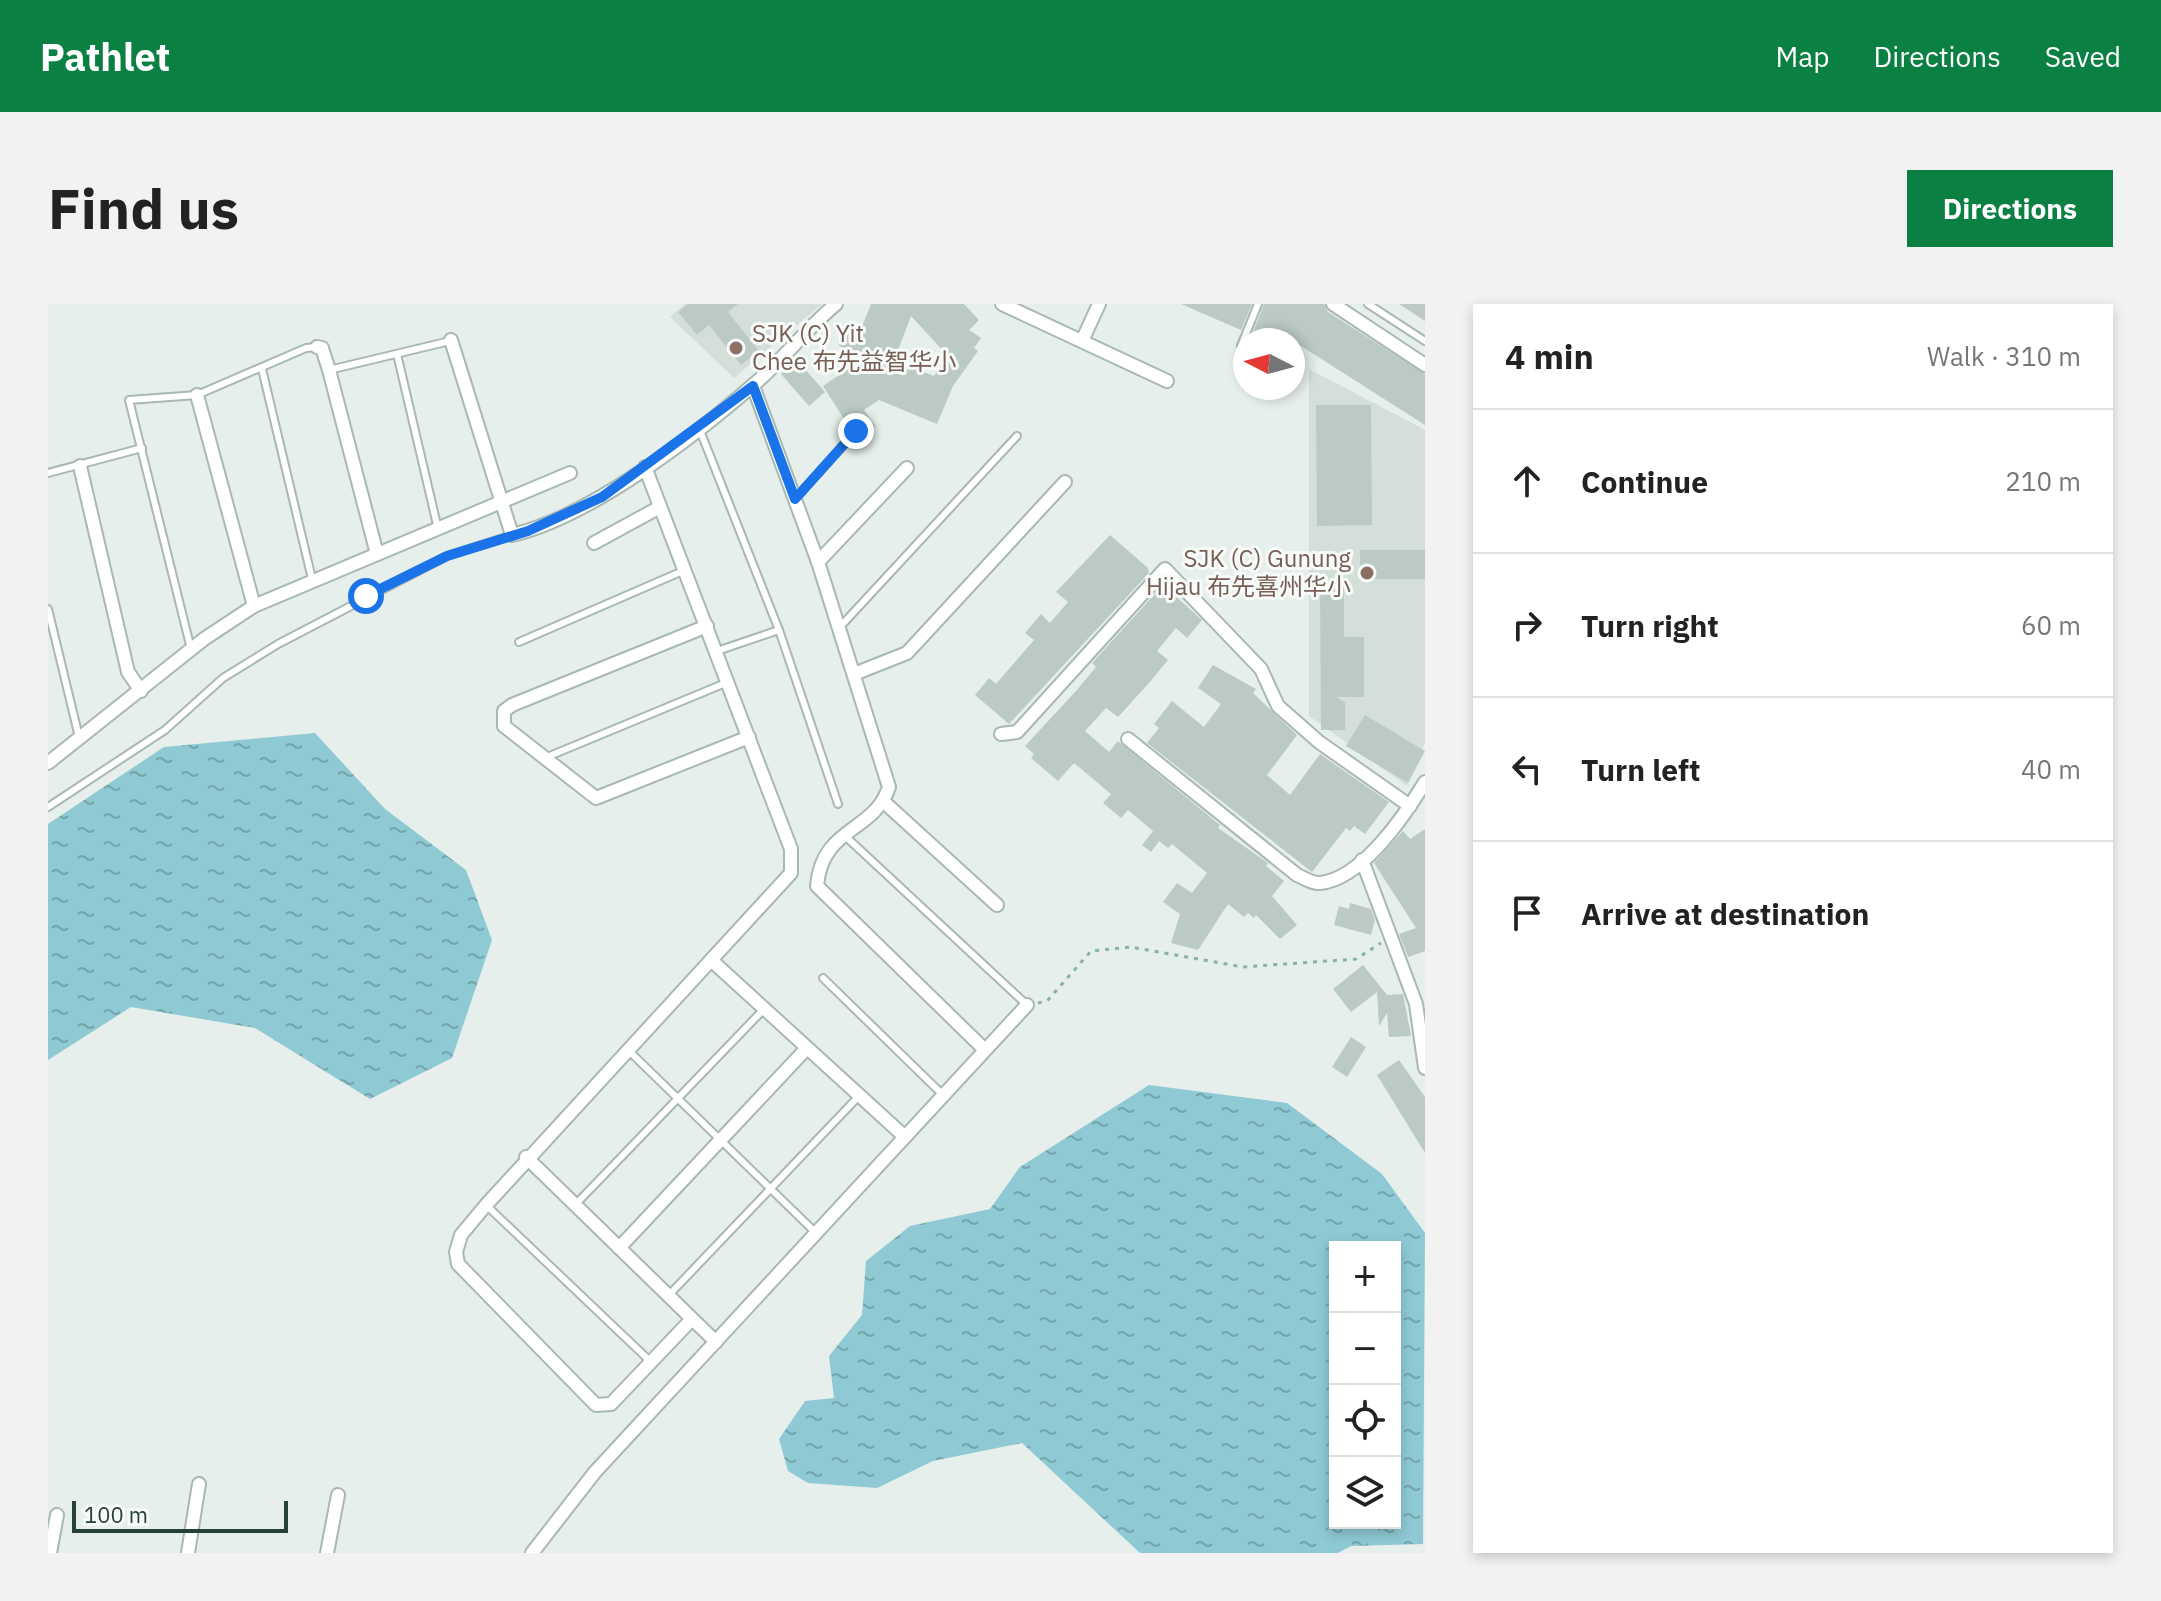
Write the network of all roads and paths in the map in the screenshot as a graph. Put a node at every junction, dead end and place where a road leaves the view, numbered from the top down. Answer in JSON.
{"nodes":[{"id":1,"x":836,"y":304,"type":"edge"},
{"id":2,"x":1002,"y":304,"type":"edge"},
{"id":3,"x":1099,"y":304,"type":"edge"},
{"id":4,"x":1258,"y":304,"type":"edge"},
{"id":5,"x":1333,"y":304,"type":"edge"},
{"id":6,"x":1368,"y":304,"type":"edge"},
{"id":7,"x":1248,"y":328,"type":"edge"},
{"id":8,"x":451,"y":340,"type":"joint"},
{"id":9,"x":1082,"y":341,"type":"junction"},
{"id":10,"x":1425,"y":341,"type":"edge"},
{"id":11,"x":317,"y":347,"type":"joint"},
{"id":12,"x":397,"y":354,"type":"junction"},
{"id":13,"x":1425,"y":365,"type":"edge"},
{"id":14,"x":262,"y":369,"type":"junction"},
{"id":15,"x":329,"y":370,"type":"junction"},
{"id":16,"x":1167,"y":381,"type":"dead end"},
{"id":17,"x":753,"y":386,"type":"junction"},
{"id":18,"x":197,"y":395,"type":"junction"},
{"id":19,"x":699,"y":428,"type":"junction"},
{"id":20,"x":856,"y":431,"type":"dead end"},
{"id":21,"x":1017,"y":436,"type":"dead end"},
{"id":22,"x":142,"y":448,"type":"junction"},
{"id":23,"x":80,"y":466,"type":"junction"},
{"id":24,"x":645,"y":467,"type":"junction"},
{"id":25,"x":907,"y":468,"type":"dead end"},
{"id":26,"x":48,"y":473,"type":"edge"},
{"id":27,"x":570,"y":473,"type":"dead end"},
{"id":28,"x":1065,"y":482,"type":"dead end"},
{"id":29,"x":795,"y":499,"type":"junction"},
{"id":30,"x":499,"y":501,"type":"junction"},
{"id":31,"x":660,"y":507,"type":"junction"},
{"id":32,"x":438,"y":529,"type":"junction"},
{"id":33,"x":512,"y":535,"type":"junction"},
{"id":34,"x":594,"y":543,"type":"dead end"},
{"id":35,"x":377,"y":554,"type":"junction"},
{"id":36,"x":818,"y":562,"type":"junction"},
{"id":37,"x":685,"y":570,"type":"junction"},
{"id":38,"x":312,"y":579,"type":"junction"},
{"id":39,"x":254,"y":606,"type":"junction"},
{"id":40,"x":48,"y":609,"type":"edge"},
{"id":41,"x":707,"y":626,"type":"junction"},
{"id":42,"x":839,"y":628,"type":"junction"},
{"id":43,"x":779,"y":630,"type":"junction"},
{"id":44,"x":519,"y":642,"type":"dead end"},
{"id":45,"x":717,"y":651,"type":"junction"},
{"id":46,"x":192,"y":652,"type":"junction"},
{"id":47,"x":854,"y":674,"type":"junction"},
{"id":48,"x":728,"y":682,"type":"junction"},
{"id":49,"x":141,"y":691,"type":"junction"},
{"id":50,"x":1001,"y":734,"type":"dead end"},
{"id":51,"x":79,"y":737,"type":"junction"},
{"id":52,"x":749,"y":737,"type":"junction"},
{"id":53,"x":1128,"y":739,"type":"dead end"},
{"id":54,"x":544,"y":759,"type":"junction"},
{"id":55,"x":48,"y":763,"type":"edge"},
{"id":56,"x":1425,"y":782,"type":"edge"},
{"id":57,"x":884,"y":802,"type":"junction"},
{"id":58,"x":838,"y":804,"type":"dead end"},
{"id":59,"x":1410,"y":806,"type":"junction"},
{"id":60,"x":48,"y":807,"type":"edge"},
{"id":61,"x":844,"y":835,"type":"junction"},
{"id":62,"x":1362,"y":860,"type":"junction"},
{"id":63,"x":997,"y":905,"type":"dead end"},
{"id":64,"x":1389,"y":938,"type":"junction"},
{"id":65,"x":711,"y":960,"type":"junction"},
{"id":66,"x":823,"y":978,"type":"dead end"},
{"id":67,"x":1027,"y":1005,"type":"junction"},
{"id":68,"x":764,"y":1009,"type":"junction"},
{"id":69,"x":807,"y":1048,"type":"junction"},
{"id":70,"x":627,"y":1049,"type":"junction"},
{"id":71,"x":985,"y":1050,"type":"junction"},
{"id":72,"x":1425,"y":1068,"type":"edge"},
{"id":73,"x":943,"y":1095,"type":"junction"},
{"id":74,"x":859,"y":1096,"type":"junction"},
{"id":75,"x":678,"y":1099,"type":"junction"},
{"id":76,"x":905,"y":1137,"type":"junction"},
{"id":77,"x":721,"y":1140,"type":"junction"},
{"id":78,"x":526,"y":1157,"type":"junction"},
{"id":79,"x":772,"y":1190,"type":"junction"},
{"id":80,"x":486,"y":1205,"type":"junction"},
{"id":81,"x":575,"y":1205,"type":"junction"},
{"id":82,"x":816,"y":1233,"type":"junction"},
{"id":83,"x":619,"y":1248,"type":"junction"},
{"id":84,"x":668,"y":1296,"type":"junction"},
{"id":85,"x":692,"y":1319,"type":"junction"},
{"id":86,"x":716,"y":1342,"type":"junction"},
{"id":87,"x":651,"y":1362,"type":"junction"},
{"id":88,"x":199,"y":1484,"type":"dead end"},
{"id":89,"x":338,"y":1495,"type":"dead end"},
{"id":90,"x":57,"y":1515,"type":"dead end"},
{"id":91,"x":50,"y":1553,"type":"edge"},
{"id":92,"x":188,"y":1553,"type":"edge"},
{"id":93,"x":327,"y":1553,"type":"edge"},
{"id":94,"x":532,"y":1553,"type":"edge"}],
"edges":[{"from":1,"to":17,"type":"street"},
{"from":2,"to":9,"type":"street"},
{"from":3,"to":9,"type":"street"},
{"from":4,"to":7,"type":"lane"},
{"from":5,"to":13,"type":"street"},
{"from":6,"to":10,"type":"lane"},
{"from":8,"to":12,"type":"lane"},
{"from":8,"to":30,"type":"street"},
{"from":9,"to":16,"type":"street"},
{"from":11,"to":14,"type":"lane"},
{"from":11,"to":15,"type":"street"},
{"from":12,"to":15,"type":"lane"},
{"from":12,"to":32,"type":"lane"},
{"from":14,"to":18,"type":"lane"},
{"from":14,"to":38,"type":"lane"},
{"from":15,"to":35,"type":"street"},
{"from":17,"to":19,"type":"street"},
{"from":17,"to":29,"type":"street"},
{"from":18,"to":22,"type":"lane"},
{"from":18,"to":39,"type":"street"},
{"from":19,"to":24,"type":"street"},
{"from":19,"to":43,"type":"lane"},
{"from":20,"to":29,"type":"lane"},
{"from":21,"to":42,"type":"lane"},
{"from":22,"to":23,"type":"lane"},
{"from":22,"to":46,"type":"lane"},
{"from":23,"to":26,"type":"lane"},
{"from":23,"to":49,"type":"street"},
{"from":24,"to":31,"type":"street"},
{"from":24,"to":33,"type":"street"},
{"from":25,"to":36,"type":"street"},
{"from":27,"to":30,"type":"street"},
{"from":28,"to":47,"type":"street"},
{"from":29,"to":36,"type":"street"},
{"from":30,"to":32,"type":"street"},
{"from":30,"to":33,"type":"street"},
{"from":31,"to":34,"type":"street"},
{"from":31,"to":37,"type":"street"},
{"from":32,"to":35,"type":"street"},
{"from":33,"to":60,"type":"lane"},
{"from":35,"to":38,"type":"street"},
{"from":36,"to":42,"type":"street"},
{"from":37,"to":41,"type":"street"},
{"from":37,"to":44,"type":"lane"},
{"from":38,"to":39,"type":"street"},
{"from":39,"to":46,"type":"street"},
{"from":40,"to":51,"type":"lane"},
{"from":41,"to":45,"type":"street"},
{"from":41,"to":54,"type":"street"},
{"from":42,"to":47,"type":"street"},
{"from":43,"to":45,"type":"lane"},
{"from":43,"to":58,"type":"lane"},
{"from":45,"to":48,"type":"street"},
{"from":46,"to":49,"type":"street"},
{"from":47,"to":57,"type":"street"},
{"from":48,"to":52,"type":"street"},
{"from":48,"to":54,"type":"lane"},
{"from":49,"to":51,"type":"street"},
{"from":50,"to":59,"type":"street"},
{"from":51,"to":55,"type":"street"},
{"from":52,"to":54,"type":"street"},
{"from":52,"to":65,"type":"street"},
{"from":53,"to":62,"type":"street"},
{"from":56,"to":59,"type":"street"},
{"from":57,"to":61,"type":"street"},
{"from":57,"to":63,"type":"street"},
{"from":59,"to":62,"type":"street"},
{"from":61,"to":67,"type":"lane"},
{"from":61,"to":71,"type":"street"},
{"from":62,"to":64,"type":"street"},
{"from":64,"to":67,"type":"path"},
{"from":64,"to":72,"type":"street"},
{"from":65,"to":68,"type":"street"},
{"from":65,"to":70,"type":"street"},
{"from":66,"to":73,"type":"lane"},
{"from":67,"to":71,"type":"street"},
{"from":68,"to":69,"type":"street"},
{"from":68,"to":75,"type":"lane"},
{"from":69,"to":74,"type":"street"},
{"from":69,"to":77,"type":"street"},
{"from":70,"to":75,"type":"lane"},
{"from":70,"to":78,"type":"street"},
{"from":71,"to":73,"type":"street"},
{"from":73,"to":76,"type":"street"},
{"from":74,"to":76,"type":"street"},
{"from":74,"to":79,"type":"lane"},
{"from":75,"to":77,"type":"lane"},
{"from":75,"to":81,"type":"lane"},
{"from":76,"to":82,"type":"street"},
{"from":77,"to":79,"type":"lane"},
{"from":77,"to":83,"type":"street"},
{"from":78,"to":80,"type":"street"},
{"from":78,"to":81,"type":"street"},
{"from":79,"to":82,"type":"lane"},
{"from":79,"to":84,"type":"lane"},
{"from":80,"to":87,"type":"lane"},
{"from":80,"to":87,"type":"street"},
{"from":81,"to":83,"type":"street"},
{"from":82,"to":86,"type":"street"},
{"from":83,"to":84,"type":"street"},
{"from":84,"to":85,"type":"street"},
{"from":85,"to":86,"type":"street"},
{"from":85,"to":87,"type":"street"},
{"from":86,"to":94,"type":"street"},
{"from":88,"to":92,"type":"street"},
{"from":89,"to":93,"type":"street"},
{"from":90,"to":91,"type":"street"}]}
